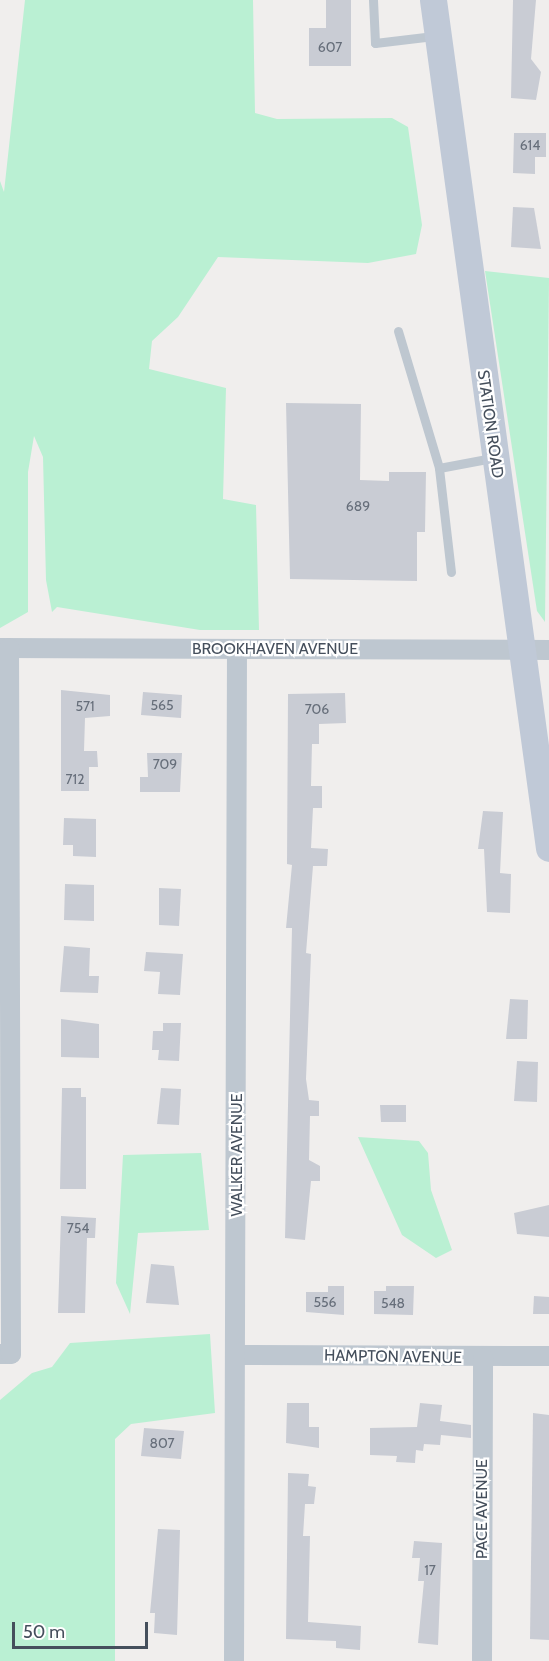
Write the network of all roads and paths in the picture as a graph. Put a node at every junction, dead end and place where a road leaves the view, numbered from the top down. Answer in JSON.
{"nodes":[{"id":1,"x":373,"y":0,"type":"edge"},
{"id":2,"x":433,"y":0,"type":"edge"},
{"id":3,"x":438,"y":35,"type":"junction"},
{"id":4,"x":398,"y":331,"type":"dead end"},
{"id":5,"x":495,"y":458,"type":"junction"},
{"id":6,"x":438,"y":468,"type":"junction"},
{"id":7,"x":451,"y":572,"type":"dead end"},
{"id":8,"x":4,"y":648,"type":"edge"},
{"id":9,"x":237,"y":649,"type":"junction"},
{"id":10,"x":521,"y":650,"type":"junction"},
{"id":11,"x":549,"y":650,"type":"edge"},
{"id":12,"x":549,"y":848,"type":"edge"},
{"id":13,"x":5,"y":1354,"type":"edge"},
{"id":14,"x":237,"y":1355,"type":"junction"},
{"id":15,"x":549,"y":1356,"type":"edge"},
{"id":16,"x":483,"y":1358,"type":"junction"},
{"id":17,"x":234,"y":1661,"type":"edge"},
{"id":18,"x":482,"y":1661,"type":"edge"}],
"edges":[{"from":1,"to":3,"type":"lane"},
{"from":2,"to":3,"type":"main road","name":"STATION ROAD"},
{"from":3,"to":5,"type":"main road","name":"STATION ROAD"},
{"from":4,"to":6,"type":"lane"},
{"from":5,"to":6,"type":"lane"},
{"from":5,"to":10,"type":"main road","name":"STATION ROAD"},
{"from":6,"to":7,"type":"lane"},
{"from":8,"to":9,"type":"street","name":"BROOKHAVEN AVENUE"},
{"from":8,"to":13,"type":"street"},
{"from":9,"to":10,"type":"street","name":"BROOKHAVEN AVENUE"},
{"from":9,"to":14,"type":"street","name":"WALKER AVENUE"},
{"from":10,"to":11,"type":"street","name":"BROOKHAVEN AVENUE"},
{"from":10,"to":12,"type":"main road","name":"STATION ROAD"},
{"from":14,"to":16,"type":"street","name":"HAMPTON AVENUE"},
{"from":14,"to":17,"type":"street","name":"WALKER AVENUE"},
{"from":15,"to":16,"type":"street","name":"HAMPTON AVENUE"},
{"from":16,"to":18,"type":"street","name":"PACE AVENUE"}]}
